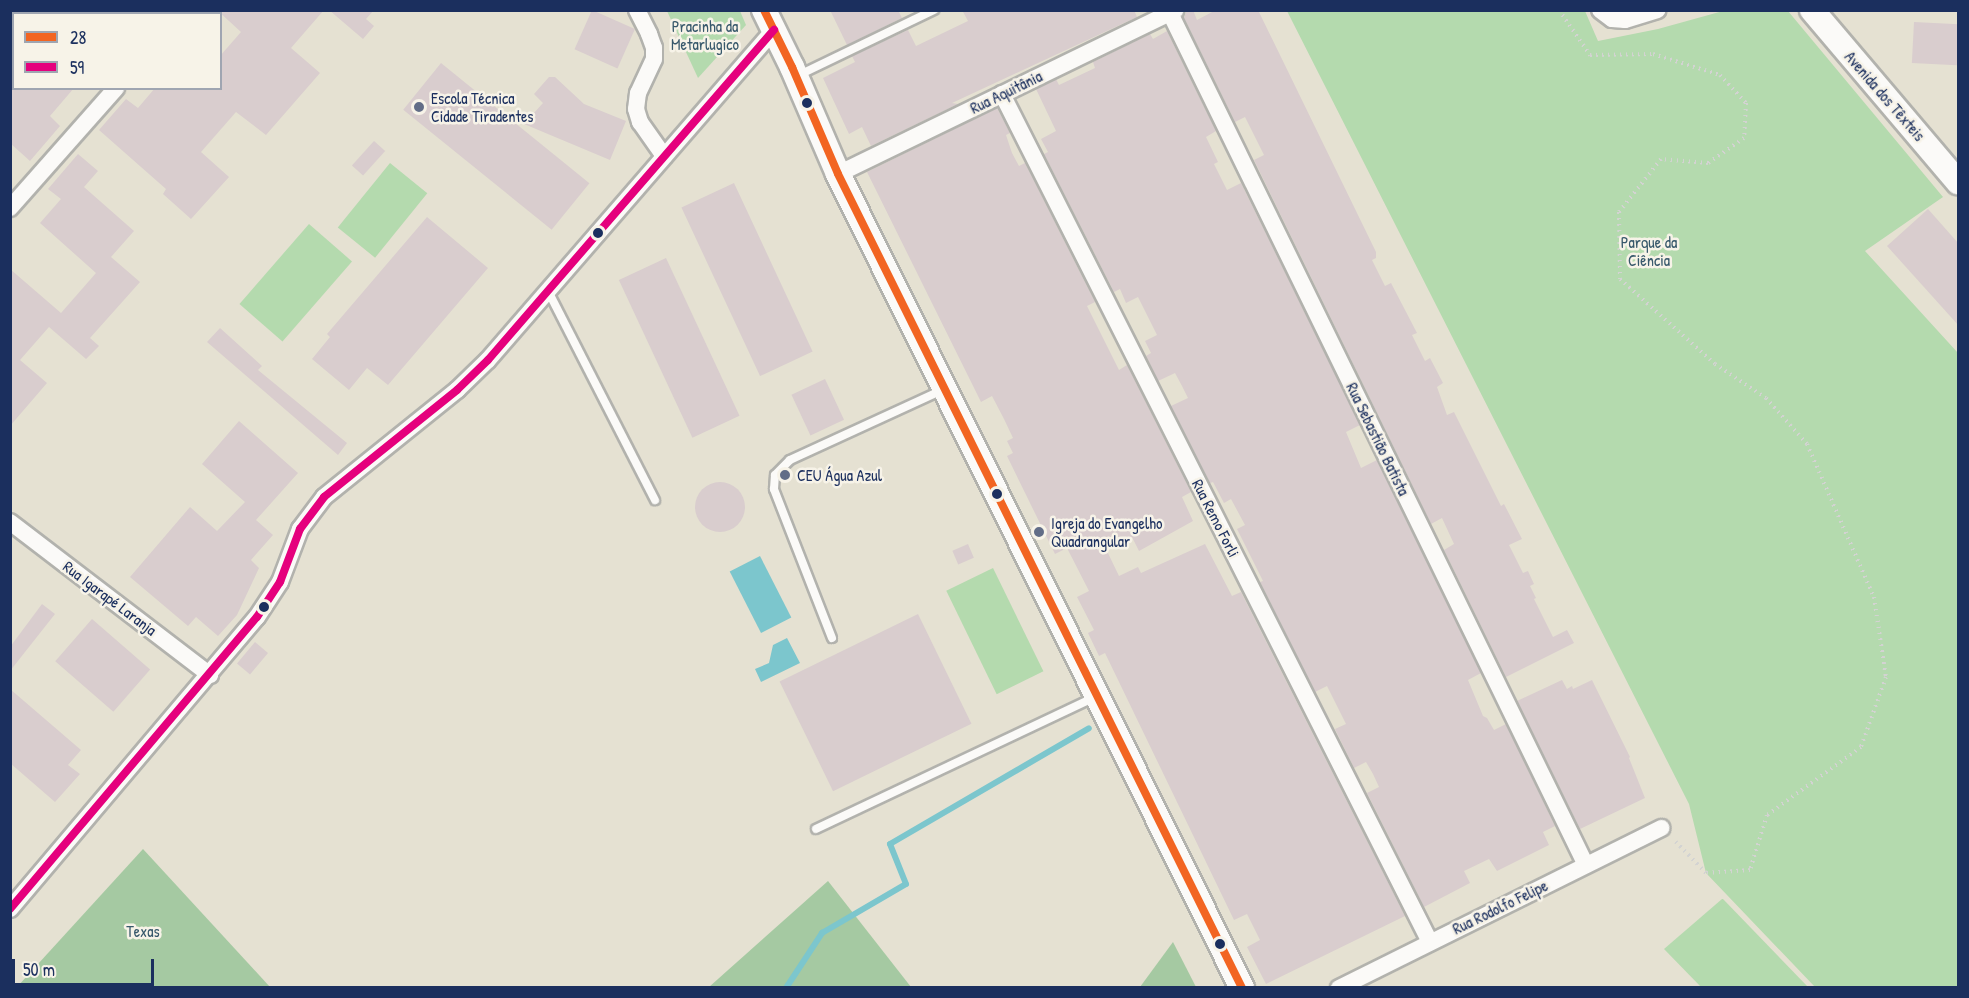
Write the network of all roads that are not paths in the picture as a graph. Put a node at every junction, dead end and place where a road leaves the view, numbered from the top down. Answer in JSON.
{"nodes":[{"id":1,"x":637,"y":10,"type":"edge"},
{"id":2,"x":934,"y":10,"type":"edge"},
{"id":3,"x":1600,"y":10,"type":"edge"},
{"id":4,"x":1658,"y":10,"type":"edge"},
{"id":5,"x":1812,"y":10,"type":"edge"},
{"id":6,"x":1173,"y":12,"type":"edge"},
{"id":7,"x":769,"y":20,"type":"edge"},
{"id":8,"x":796,"y":76,"type":"junction"},
{"id":9,"x":114,"y":90,"type":"edge"},
{"id":10,"x":1002,"y":94,"type":"junction"},
{"id":11,"x":664,"y":156,"type":"junction"},
{"id":12,"x":838,"y":174,"type":"junction"},
{"id":13,"x":1959,"y":182,"type":"edge"},
{"id":14,"x":10,"y":208,"type":"edge"},
{"id":15,"x":548,"y":290,"type":"junction"},
{"id":16,"x":945,"y":389,"type":"junction"},
{"id":17,"x":656,"y":500,"type":"dead end"},
{"id":18,"x":10,"y":522,"type":"edge"},
{"id":19,"x":832,"y":638,"type":"dead end"},
{"id":20,"x":210,"y":675,"type":"junction"},
{"id":21,"x":1098,"y":696,"type":"junction"},
{"id":22,"x":1662,"y":828,"type":"road end"},
{"id":23,"x":816,"y":829,"type":"dead end"},
{"id":24,"x":1586,"y":865,"type":"junction"},
{"id":25,"x":10,"y":909,"type":"edge"},
{"id":26,"x":1430,"y":942,"type":"junction"},
{"id":27,"x":1242,"y":987,"type":"edge"},
{"id":28,"x":1339,"y":987,"type":"edge"}],
"edges":[{"from":1,"to":11,"type":"street"},
{"from":2,"to":8,"type":"lane"},
{"from":3,"to":4,"type":"street"},
{"from":5,"to":13,"type":"main road","name":"Avenida dos Têxteis"},
{"from":6,"to":10,"type":"street","name":"Rua Aquitânia"},
{"from":6,"to":24,"type":"street","name":"Rua Sebastião Batista"},
{"from":7,"to":8,"type":"main road"},
{"from":7,"to":11,"type":"street"},
{"from":8,"to":12,"type":"main road"},
{"from":9,"to":14,"type":"street"},
{"from":10,"to":12,"type":"street","name":"Rua Aquitânia"},
{"from":10,"to":26,"type":"street","name":"Rua Remo Forli"},
{"from":11,"to":15,"type":"street"},
{"from":12,"to":16,"type":"main road"},
{"from":15,"to":17,"type":"lane"},
{"from":15,"to":20,"type":"street"},
{"from":16,"to":19,"type":"lane"},
{"from":16,"to":21,"type":"main road"},
{"from":18,"to":20,"type":"street","name":"Rua Igarapé Laranja"},
{"from":20,"to":25,"type":"street"},
{"from":21,"to":23,"type":"lane"},
{"from":21,"to":27,"type":"main road"},
{"from":22,"to":24,"type":"street","name":"Rua Rodolfo Felipe"},
{"from":24,"to":26,"type":"street","name":"Rua Rodolfo Felipe"},
{"from":26,"to":28,"type":"street","name":"Rua Rodolfo Felipe"}]}
